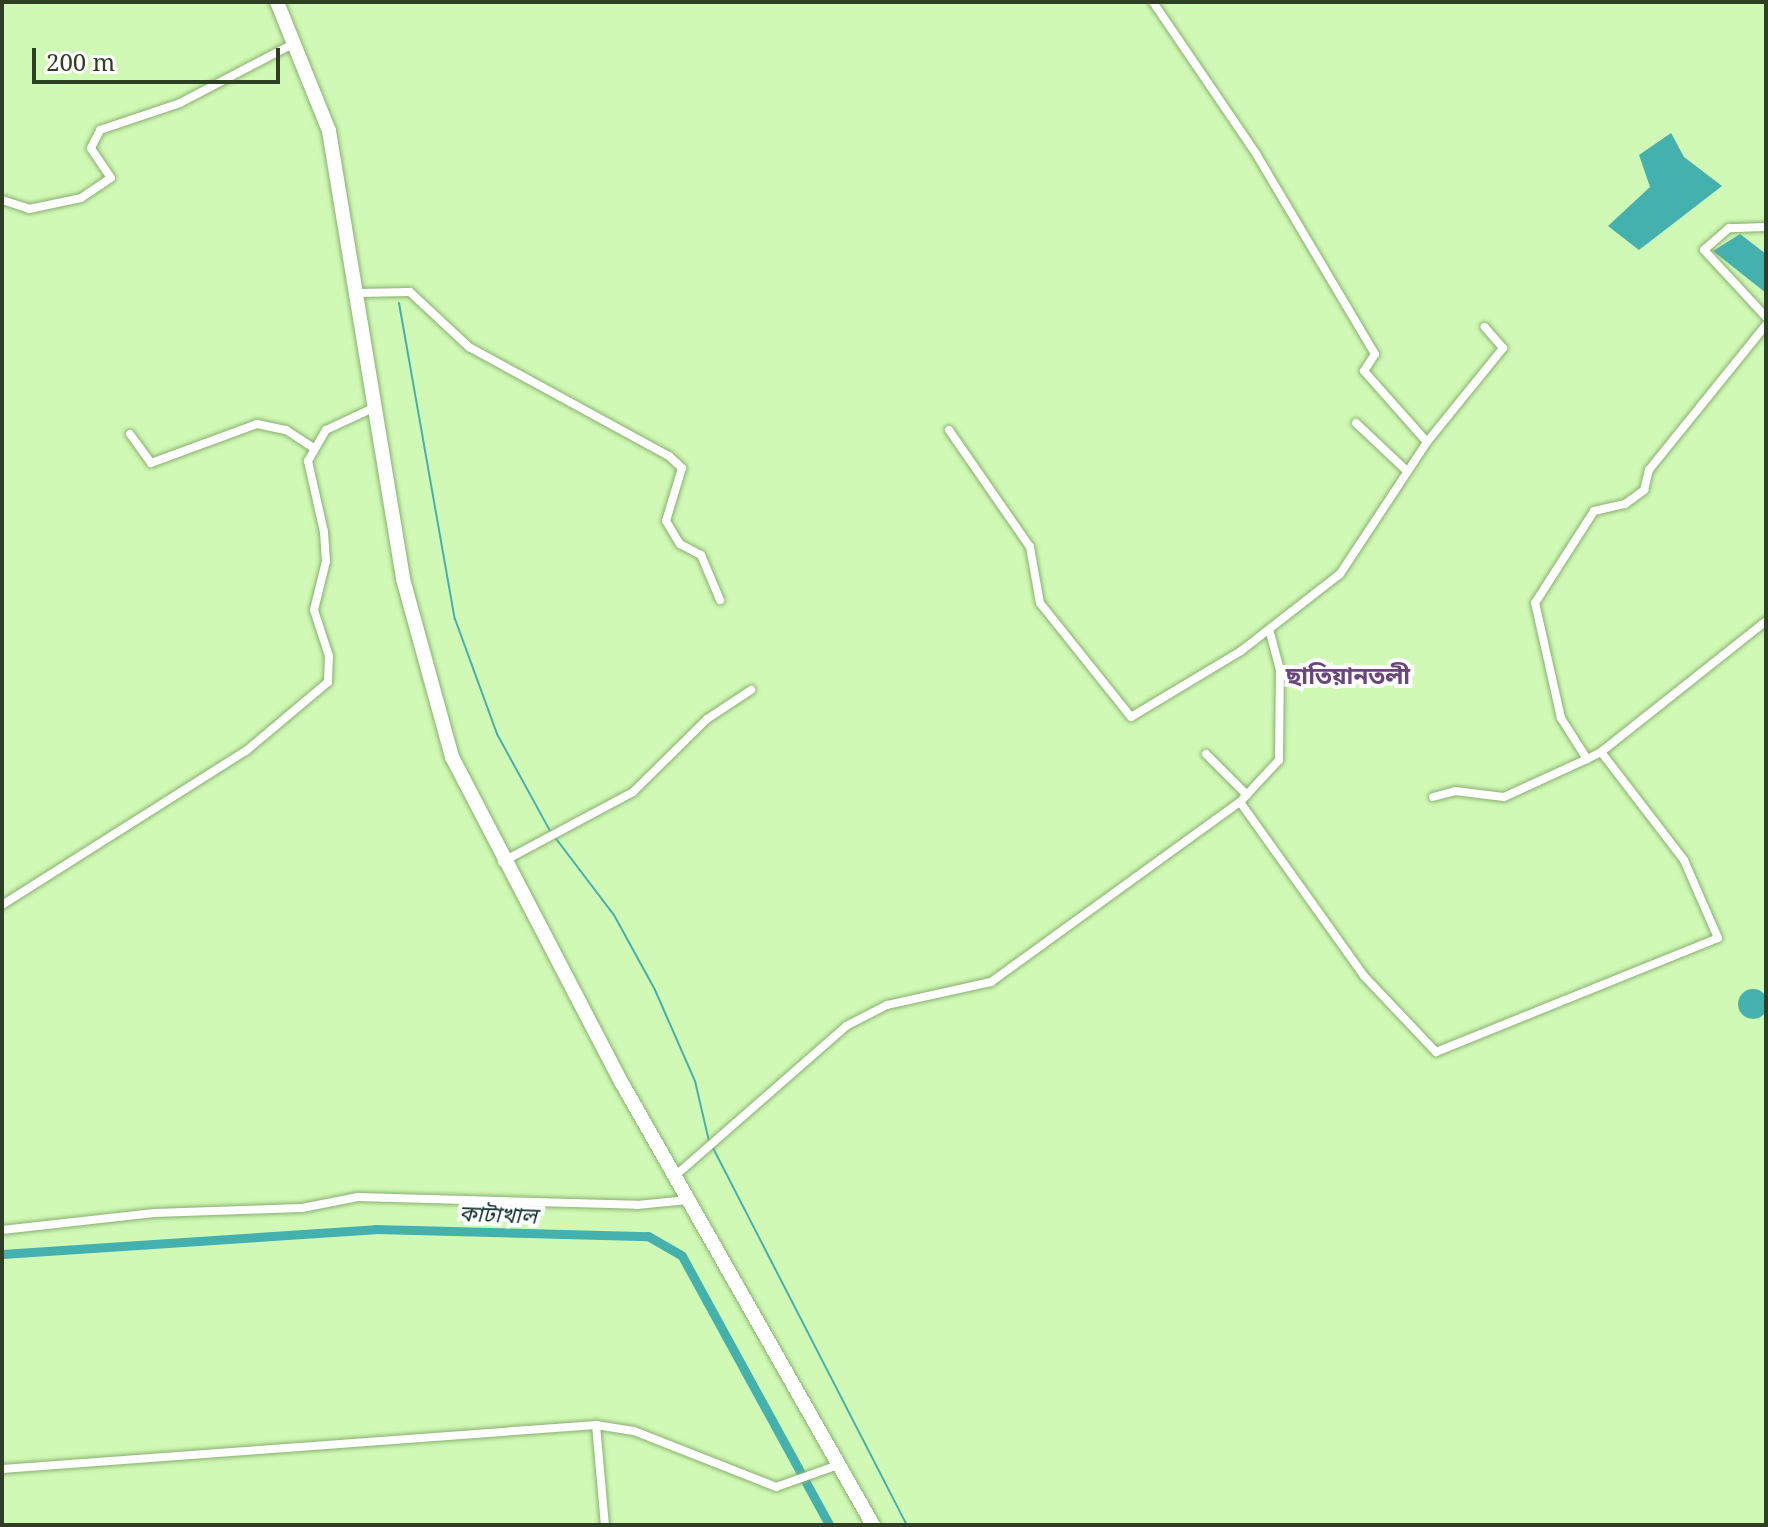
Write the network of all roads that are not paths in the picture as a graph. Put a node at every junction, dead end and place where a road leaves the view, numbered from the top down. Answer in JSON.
{"nodes":[{"id":1,"x":277,"y":2,"type":"edge"},
{"id":2,"x":1153,"y":2,"type":"edge"},
{"id":3,"x":297,"y":42,"type":"junction"},
{"id":4,"x":2,"y":200,"type":"edge"},
{"id":5,"x":1766,"y":227,"type":"edge"},
{"id":6,"x":358,"y":293,"type":"junction"},
{"id":7,"x":1766,"y":317,"type":"edge"},
{"id":8,"x":1766,"y":325,"type":"edge"},
{"id":9,"x":1485,"y":327,"type":"dead end"},
{"id":10,"x":377,"y":406,"type":"junction"},
{"id":11,"x":1356,"y":423,"type":"dead end"},
{"id":12,"x":949,"y":430,"type":"dead end"},
{"id":13,"x":130,"y":434,"type":"dead end"},
{"id":14,"x":1427,"y":442,"type":"junction"},
{"id":15,"x":312,"y":447,"type":"junction"},
{"id":16,"x":1407,"y":471,"type":"junction"},
{"id":17,"x":720,"y":600,"type":"dead end"},
{"id":18,"x":1766,"y":621,"type":"edge"},
{"id":19,"x":1269,"y":629,"type":"junction"},
{"id":20,"x":751,"y":690,"type":"dead end"},
{"id":21,"x":1601,"y":752,"type":"junction"},
{"id":22,"x":1206,"y":754,"type":"dead end"},
{"id":23,"x":1587,"y":759,"type":"junction"},
{"id":24,"x":1433,"y":797,"type":"dead end"},
{"id":25,"x":1244,"y":799,"type":"junction"},
{"id":26,"x":502,"y":863,"type":"junction"},
{"id":27,"x":2,"y":905,"type":"edge"},
{"id":28,"x":676,"y":1175,"type":"junction"},
{"id":29,"x":688,"y":1200,"type":"junction"},
{"id":30,"x":2,"y":1230,"type":"edge"},
{"id":31,"x":596,"y":1425,"type":"junction"},
{"id":32,"x":834,"y":1468,"type":"junction"},
{"id":33,"x":2,"y":1469,"type":"edge"},
{"id":34,"x":605,"y":1525,"type":"edge"},
{"id":35,"x":873,"y":1525,"type":"edge"}],
"edges":[{"from":1,"to":3,"type":"main road"},
{"from":2,"to":14,"type":"street"},
{"from":3,"to":4,"type":"street"},
{"from":3,"to":6,"type":"main road"},
{"from":5,"to":7,"type":"street"},
{"from":6,"to":10,"type":"main road"},
{"from":6,"to":17,"type":"street"},
{"from":8,"to":23,"type":"street"},
{"from":9,"to":14,"type":"street"},
{"from":10,"to":15,"type":"street"},
{"from":10,"to":26,"type":"main road"},
{"from":11,"to":16,"type":"street"},
{"from":12,"to":19,"type":"street"},
{"from":13,"to":15,"type":"street"},
{"from":14,"to":16,"type":"street"},
{"from":15,"to":27,"type":"street"},
{"from":16,"to":19,"type":"street"},
{"from":18,"to":21,"type":"street"},
{"from":19,"to":25,"type":"street"},
{"from":20,"to":26,"type":"street"},
{"from":21,"to":23,"type":"street"},
{"from":21,"to":25,"type":"street"},
{"from":22,"to":25,"type":"street"},
{"from":23,"to":24,"type":"street"},
{"from":25,"to":28,"type":"street"},
{"from":26,"to":28,"type":"main road"},
{"from":28,"to":29,"type":"main road"},
{"from":29,"to":30,"type":"street"},
{"from":29,"to":32,"type":"main road"},
{"from":31,"to":32,"type":"street"},
{"from":31,"to":33,"type":"street"},
{"from":31,"to":34,"type":"street"},
{"from":32,"to":35,"type":"main road"}]}
